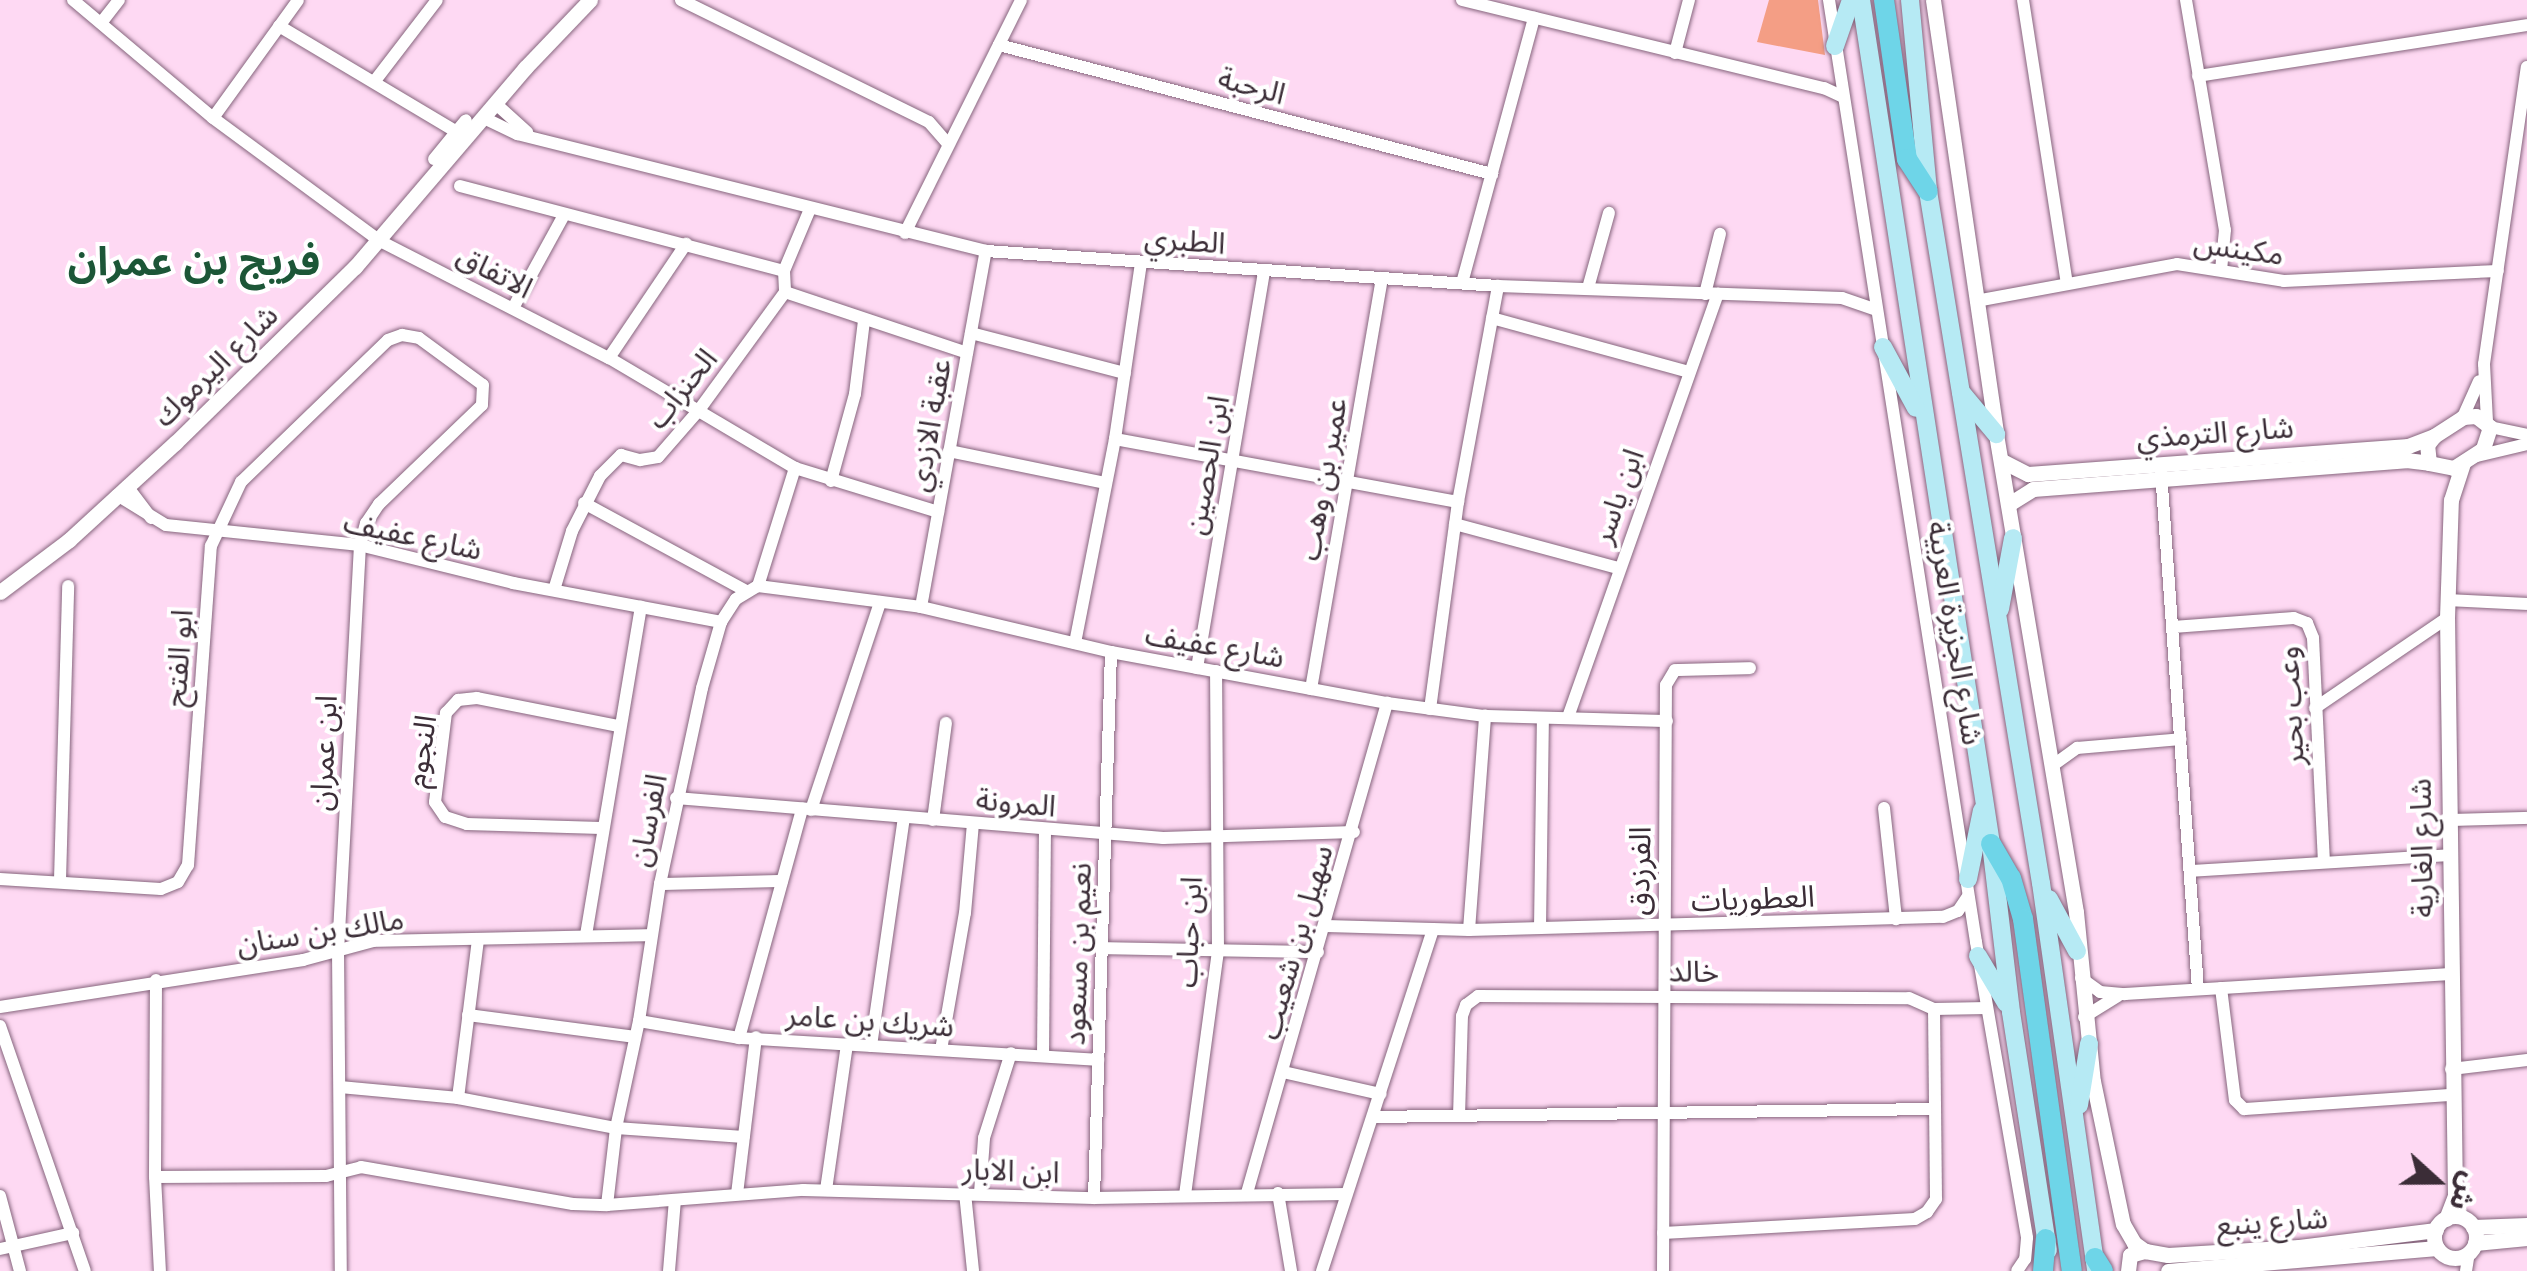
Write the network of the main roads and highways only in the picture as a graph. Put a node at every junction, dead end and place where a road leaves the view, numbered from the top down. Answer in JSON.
{"nodes":[{"id":1,"x":1851,"y":0,"type":"edge"},
{"id":2,"x":1861,"y":0,"type":"edge"},
{"id":3,"x":1884,"y":0,"type":"edge"},
{"id":4,"x":1910,"y":0,"type":"edge"},
{"id":5,"x":1835,"y":46,"type":"road end"},
{"id":6,"x":1928,"y":191,"type":"junction"},
{"id":7,"x":1882,"y":347,"type":"road end"},
{"id":8,"x":1957,"y":388,"type":"junction"},
{"id":9,"x":1924,"y":422,"type":"junction"},
{"id":10,"x":1996,"y":434,"type":"road end"},
{"id":11,"x":2014,"y":538,"type":"road end"},
{"id":12,"x":1999,"y":645,"type":"junction"},
{"id":13,"x":1984,"y":805,"type":"junction"},
{"id":14,"x":1991,"y":844,"type":"junction"},
{"id":15,"x":2041,"y":883,"type":"junction"},
{"id":16,"x":1969,"y":885,"type":"road end"},
{"id":17,"x":1977,"y":949,"type":"road end"},
{"id":18,"x":2078,"y":951,"type":"road end"},
{"id":19,"x":2010,"y":1012,"type":"junction"},
{"id":20,"x":2089,"y":1044,"type":"road end"},
{"id":21,"x":2077,"y":1120,"type":"junction"},
{"id":22,"x":2046,"y":1239,"type":"junction"},
{"id":23,"x":2098,"y":1267,"type":"edge"},
{"id":24,"x":2043,"y":1271,"type":"edge"},
{"id":25,"x":2051,"y":1271,"type":"edge"},
{"id":26,"x":2072,"y":1271,"type":"edge"}],
"edges":[{"from":1,"to":5,"type":"main road"},
{"from":2,"to":9,"type":"main road","name":"شارع الجزيرة العربية"},
{"from":3,"to":6,"type":"main road"},
{"from":4,"to":6,"type":"main road","name":"شارع الجزيرة العربية"},
{"from":6,"to":8,"type":"main road","name":"شارع الجزيرة العربية"},
{"from":7,"to":9,"type":"main road"},
{"from":8,"to":10,"type":"main road"},
{"from":8,"to":12,"type":"main road","name":"شارع الجزيرة العربية"},
{"from":9,"to":13,"type":"main road","name":"شارع الجزيرة العربية"},
{"from":11,"to":12,"type":"main road"},
{"from":12,"to":15,"type":"main road","name":"شارع الجزيرة العربية"},
{"from":13,"to":14,"type":"main road","name":"شارع الجزيرة العربية"},
{"from":13,"to":16,"type":"main road"},
{"from":14,"to":19,"type":"main road","name":"شارع الجزيرة العربية"},
{"from":14,"to":26,"type":"main road"},
{"from":15,"to":18,"type":"main road"},
{"from":15,"to":21,"type":"main road","name":"شارع الجزيرة العربية"},
{"from":17,"to":19,"type":"main road"},
{"from":19,"to":22,"type":"main road","name":"شارع الجزيرة العربية"},
{"from":20,"to":21,"type":"main road"},
{"from":21,"to":23,"type":"main road","name":"شارع الجزيرة العربية"},
{"from":22,"to":24,"type":"main road"},
{"from":22,"to":25,"type":"main road","name":"شارع الجزيرة العربية"}]}
